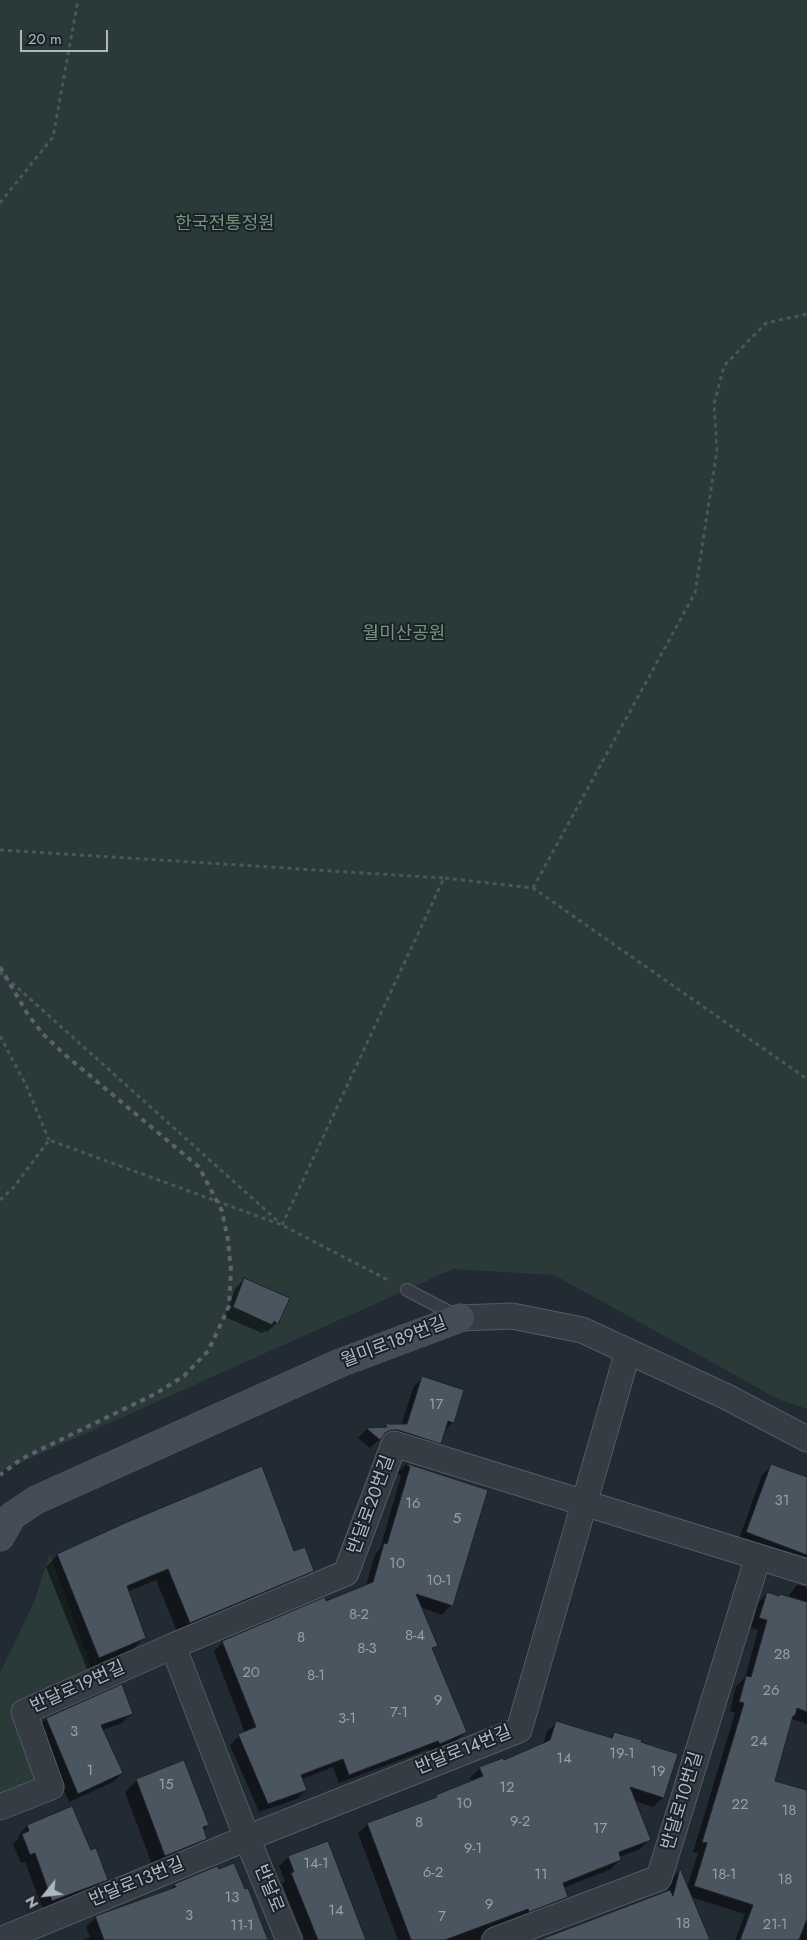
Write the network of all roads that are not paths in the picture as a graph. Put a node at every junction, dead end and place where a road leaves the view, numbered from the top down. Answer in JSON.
{"nodes":[{"id":1,"x":406,"y":1290,"type":"road end"},
{"id":2,"x":460,"y":1318,"type":"junction"},
{"id":3,"x":628,"y":1351,"type":"junction"},
{"id":4,"x":807,"y":1439,"type":"edge"},
{"id":5,"x":586,"y":1504,"type":"junction"},
{"id":6,"x":0,"y":1538,"type":"edge"},
{"id":7,"x":758,"y":1557,"type":"junction"},
{"id":8,"x":807,"y":1572,"type":"edge"},
{"id":9,"x":173,"y":1646,"type":"junction"},
{"id":10,"x":0,"y":1807,"type":"edge"},
{"id":11,"x":247,"y":1838,"type":"junction"},
{"id":12,"x":0,"y":1940,"type":"edge"},
{"id":13,"x":289,"y":1940,"type":"edge"},
{"id":14,"x":495,"y":1940,"type":"edge"}],
"edges":[{"from":1,"to":2,"type":"lane"},
{"from":2,"to":3,"type":"street","name":"월미로189번길"},
{"from":2,"to":6,"type":"street","name":"월미로189번길"},
{"from":3,"to":4,"type":"street","name":"월미로189번길"},
{"from":3,"to":5,"type":"street"},
{"from":5,"to":7,"type":"street","name":"반달로20번길"},
{"from":5,"to":9,"type":"street","name":"반달로20번길"},
{"from":5,"to":11,"type":"street","name":"반달로14번길"},
{"from":7,"to":8,"type":"street","name":"반달로20번길"},
{"from":7,"to":14,"type":"street","name":"반달로10번길"},
{"from":9,"to":10,"type":"street","name":"반달로19번길"},
{"from":9,"to":11,"type":"street"},
{"from":11,"to":12,"type":"street","name":"반달로13번길"},
{"from":11,"to":13,"type":"street","name":"반달로"}]}
